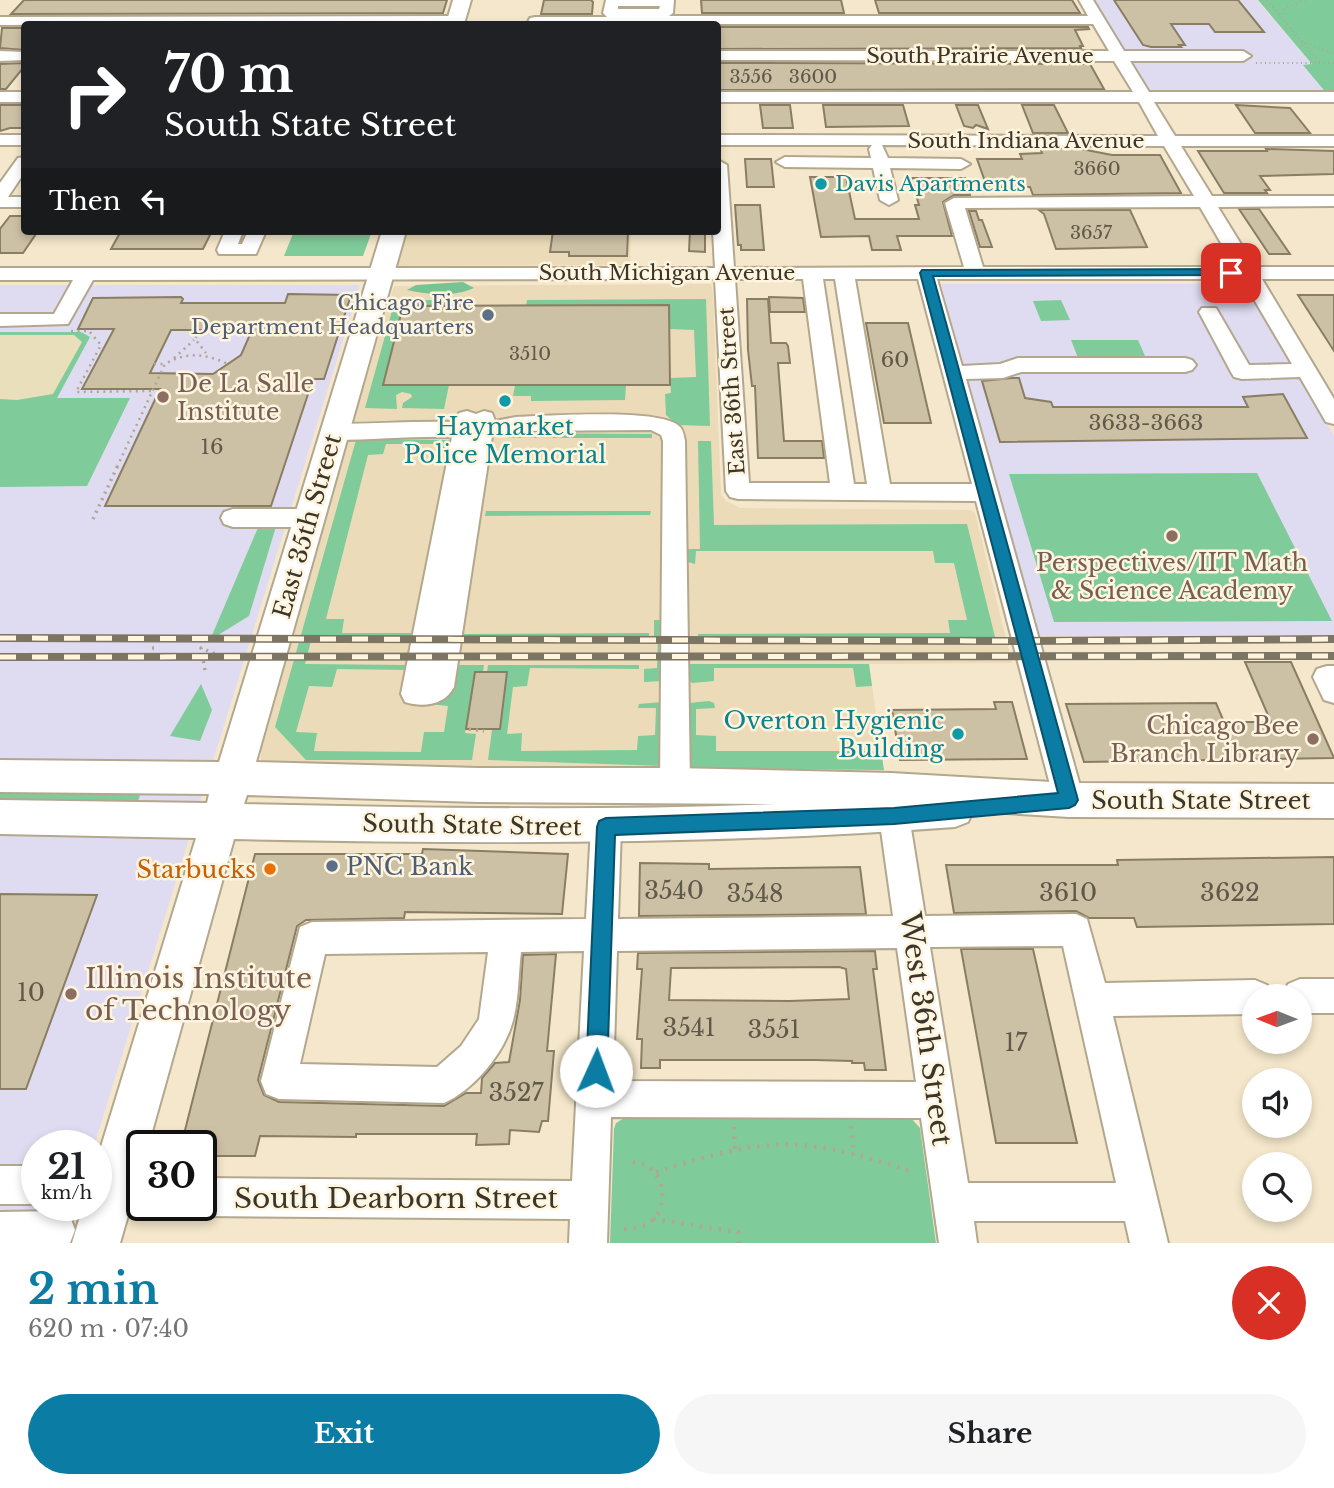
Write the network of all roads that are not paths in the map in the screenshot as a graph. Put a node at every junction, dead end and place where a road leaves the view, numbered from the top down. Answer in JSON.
{"nodes":[{"id":1,"x":462,"y":0,"type":"edge"},
{"id":2,"x":1086,"y":0,"type":"edge"},
{"id":3,"x":1098,"y":20,"type":"junction"},
{"id":4,"x":0,"y":21,"type":"edge"},
{"id":5,"x":21,"y":21,"type":"edge"},
{"id":6,"x":455,"y":21,"type":"edge"},
{"id":7,"x":535,"y":21,"type":"edge"},
{"id":8,"x":0,"y":56,"type":"edge"},
{"id":9,"x":21,"y":56,"type":"edge"},
{"id":10,"x":721,"y":56,"type":"edge"},
{"id":11,"x":1120,"y":56,"type":"junction"},
{"id":12,"x":1246,"y":60,"type":"road end"},
{"id":13,"x":0,"y":97,"type":"edge"},
{"id":14,"x":21,"y":97,"type":"edge"},
{"id":15,"x":721,"y":97,"type":"edge"},
{"id":16,"x":1144,"y":97,"type":"junction"},
{"id":17,"x":1334,"y":97,"type":"edge"},
{"id":18,"x":0,"y":140,"type":"edge"},
{"id":19,"x":21,"y":140,"type":"edge"},
{"id":20,"x":721,"y":140,"type":"edge"},
{"id":21,"x":875,"y":141,"type":"junction"},
{"id":22,"x":1170,"y":141,"type":"junction"},
{"id":23,"x":1334,"y":141,"type":"edge"},
{"id":24,"x":785,"y":162,"type":"dead end"},
{"id":25,"x":880,"y":163,"type":"junction"},
{"id":26,"x":961,"y":164,"type":"dead end"},
{"id":27,"x":21,"y":166,"type":"edge"},
{"id":28,"x":0,"y":195,"type":"edge"},
{"id":29,"x":889,"y":200,"type":"dead end"},
{"id":30,"x":1334,"y":201,"type":"edge"},
{"id":31,"x":0,"y":202,"type":"edge"},
{"id":32,"x":21,"y":202,"type":"edge"},
{"id":33,"x":1207,"y":202,"type":"junction"},
{"id":34,"x":721,"y":234,"type":"edge"},
{"id":35,"x":232,"y":235,"type":"edge"},
{"id":36,"x":255,"y":235,"type":"edge"},
{"id":37,"x":393,"y":235,"type":"edge"},
{"id":38,"x":381,"y":273,"type":"junction"},
{"id":39,"x":724,"y":273,"type":"junction"},
{"id":40,"x":812,"y":273,"type":"junction"},
{"id":41,"x":844,"y":273,"type":"junction"},
{"id":42,"x":926,"y":273,"type":"junction"},
{"id":43,"x":975,"y":273,"type":"junction"},
{"id":44,"x":1249,"y":273,"type":"junction"},
{"id":45,"x":1334,"y":273,"type":"edge"},
{"id":46,"x":0,"y":274,"type":"edge"},
{"id":47,"x":86,"y":274,"type":"junction"},
{"id":48,"x":0,"y":303,"type":"edge"},
{"id":49,"x":68,"y":303,"type":"junction"},
{"id":50,"x":1209,"y":312,"type":"dead end"},
{"id":51,"x":0,"y":320,"type":"edge"},
{"id":52,"x":1185,"y":365,"type":"dead end"},
{"id":53,"x":1307,"y":370,"type":"junction"},
{"id":54,"x":954,"y":373,"type":"junction"},
{"id":55,"x":1334,"y":416,"type":"edge"},
{"id":56,"x":336,"y":424,"type":"junction"},
{"id":57,"x":468,"y":426,"type":"junction"},
{"id":58,"x":843,"y":492,"type":"junction"},
{"id":59,"x":880,"y":492,"type":"junction"},
{"id":60,"x":987,"y":493,"type":"junction"},
{"id":61,"x":233,"y":518,"type":"dead end"},
{"id":62,"x":309,"y":518,"type":"junction"},
{"id":63,"x":1334,"y":677,"type":"edge"},
{"id":64,"x":1334,"y":692,"type":"edge"},
{"id":65,"x":0,"y":776,"type":"edge"},
{"id":66,"x":232,"y":778,"type":"junction"},
{"id":67,"x":675,"y":785,"type":"junction"},
{"id":68,"x":1069,"y":800,"type":"junction"},
{"id":69,"x":1334,"y":801,"type":"edge"},
{"id":70,"x":894,"y":816,"type":"junction"},
{"id":71,"x":0,"y":817,"type":"edge"},
{"id":72,"x":220,"y":820,"type":"junction"},
{"id":73,"x":606,"y":827,"type":"junction"},
{"id":74,"x":912,"y":932,"type":"junction"},
{"id":75,"x":602,"y":933,"type":"junction"},
{"id":76,"x":507,"y":935,"type":"junction"},
{"id":77,"x":1312,"y":996,"type":"edge"},
{"id":78,"x":1334,"y":996,"type":"edge"},
{"id":79,"x":1242,"y":997,"type":"edge"},
{"id":80,"x":1093,"y":1000,"type":"junction"},
{"id":81,"x":595,"y":1099,"type":"junction"},
{"id":82,"x":936,"y":1100,"type":"junction"},
{"id":83,"x":0,"y":1185,"type":"edge"},
{"id":84,"x":21,"y":1185,"type":"edge"},
{"id":85,"x":116,"y":1191,"type":"edge"},
{"id":86,"x":217,"y":1198,"type":"edge"},
{"id":87,"x":590,"y":1199,"type":"junction"},
{"id":88,"x":952,"y":1202,"type":"junction"},
{"id":89,"x":1139,"y":1202,"type":"junction"},
{"id":90,"x":0,"y":1231,"type":"edge"},
{"id":91,"x":76,"y":1236,"type":"edge"},
{"id":92,"x":588,"y":1243,"type":"edge"},
{"id":93,"x":958,"y":1243,"type":"edge"},
{"id":94,"x":1150,"y":1243,"type":"edge"}],
"edges":[{"from":1,"to":6,"type":"main road"},
{"from":2,"to":3,"type":"street"},
{"from":3,"to":7,"type":"street"},
{"from":3,"to":11,"type":"street"},
{"from":4,"to":5,"type":"street"},
{"from":8,"to":9,"type":"street"},
{"from":10,"to":11,"type":"street","name":"South Prairie Avenue"},
{"from":11,"to":12,"type":"street","name":"South Prairie Avenue"},
{"from":11,"to":16,"type":"street"},
{"from":13,"to":14,"type":"street"},
{"from":15,"to":16,"type":"street"},
{"from":16,"to":17,"type":"street"},
{"from":16,"to":22,"type":"street"},
{"from":18,"to":19,"type":"street"},
{"from":20,"to":21,"type":"street","name":"South Indiana Avenue"},
{"from":21,"to":22,"type":"street","name":"South Indiana Avenue"},
{"from":21,"to":25,"type":"street"},
{"from":22,"to":23,"type":"street","name":"South Indiana Avenue"},
{"from":22,"to":33,"type":"street"},
{"from":24,"to":25,"type":"street"},
{"from":25,"to":26,"type":"street"},
{"from":25,"to":29,"type":"street"},
{"from":27,"to":28,"type":"street"},
{"from":30,"to":33,"type":"street"},
{"from":31,"to":32,"type":"street"},
{"from":33,"to":43,"type":"street"},
{"from":33,"to":44,"type":"street"},
{"from":34,"to":39,"type":"street","name":"East 36th Street"},
{"from":35,"to":36,"type":"street"},
{"from":37,"to":38,"type":"main road","name":"East 35th Street"},
{"from":38,"to":39,"type":"street","name":"South Michigan Avenue"},
{"from":38,"to":47,"type":"street","name":"South Michigan Avenue"},
{"from":38,"to":56,"type":"main road","name":"East 35th Street"},
{"from":39,"to":40,"type":"street","name":"South Michigan Avenue"},
{"from":39,"to":58,"type":"street","name":"East 36th Street"},
{"from":40,"to":41,"type":"street","name":"South Michigan Avenue"},
{"from":40,"to":58,"type":"street"},
{"from":41,"to":42,"type":"street","name":"South Michigan Avenue"},
{"from":41,"to":59,"type":"street"},
{"from":42,"to":43,"type":"street","name":"South Michigan Avenue"},
{"from":42,"to":54,"type":"street"},
{"from":43,"to":44,"type":"street","name":"South Michigan Avenue"},
{"from":44,"to":45,"type":"street","name":"South Michigan Avenue"},
{"from":44,"to":53,"type":"street"},
{"from":46,"to":47,"type":"street","name":"South Michigan Avenue"},
{"from":47,"to":49,"type":"street"},
{"from":48,"to":49,"type":"street"},
{"from":49,"to":51,"type":"street"},
{"from":50,"to":53,"type":"street"},
{"from":52,"to":54,"type":"street"},
{"from":53,"to":55,"type":"street"},
{"from":54,"to":60,"type":"street"},
{"from":56,"to":57,"type":"street"},
{"from":56,"to":57,"type":"street"},
{"from":56,"to":62,"type":"main road","name":"East 35th Street"},
{"from":57,"to":57,"type":"street"},
{"from":57,"to":67,"type":"street"},
{"from":58,"to":59,"type":"street"},
{"from":59,"to":60,"type":"street"},
{"from":60,"to":68,"type":"street"},
{"from":61,"to":62,"type":"street"},
{"from":62,"to":66,"type":"main road","name":"East 35th Street"},
{"from":63,"to":64,"type":"street"},
{"from":65,"to":66,"type":"main road","name":"South State Street"},
{"from":66,"to":67,"type":"main road","name":"South State Street"},
{"from":66,"to":72,"type":"main road","name":"East 35th Street"},
{"from":67,"to":68,"type":"main road","name":"South State Street"},
{"from":68,"to":69,"type":"main road","name":"South State Street"},
{"from":68,"to":70,"type":"main road","name":"South State Street"},
{"from":70,"to":73,"type":"main road","name":"South State Street"},
{"from":70,"to":74,"type":"street","name":"West 36th Street"},
{"from":71,"to":72,"type":"main road","name":"South State Street"},
{"from":72,"to":73,"type":"main road","name":"South State Street"},
{"from":72,"to":85,"type":"main road","name":"East 35th Street"},
{"from":73,"to":75,"type":"street"},
{"from":74,"to":75,"type":"street"},
{"from":74,"to":80,"type":"street"},
{"from":74,"to":82,"type":"street","name":"West 36th Street"},
{"from":75,"to":76,"type":"street"},
{"from":75,"to":81,"type":"street"},
{"from":76,"to":76,"type":"street"},
{"from":77,"to":78,"type":"street"},
{"from":79,"to":80,"type":"street"},
{"from":80,"to":89,"type":"street"},
{"from":81,"to":82,"type":"street"},
{"from":81,"to":87,"type":"street"},
{"from":82,"to":88,"type":"street","name":"West 36th Street"},
{"from":83,"to":84,"type":"street"},
{"from":85,"to":91,"type":"main road","name":"East 35th Street"},
{"from":86,"to":87,"type":"street","name":"South Dearborn Street"},
{"from":87,"to":92,"type":"street"},
{"from":88,"to":89,"type":"street"},
{"from":88,"to":93,"type":"street","name":"West 36th Street"},
{"from":89,"to":94,"type":"street"},
{"from":90,"to":91,"type":"street"}]}
